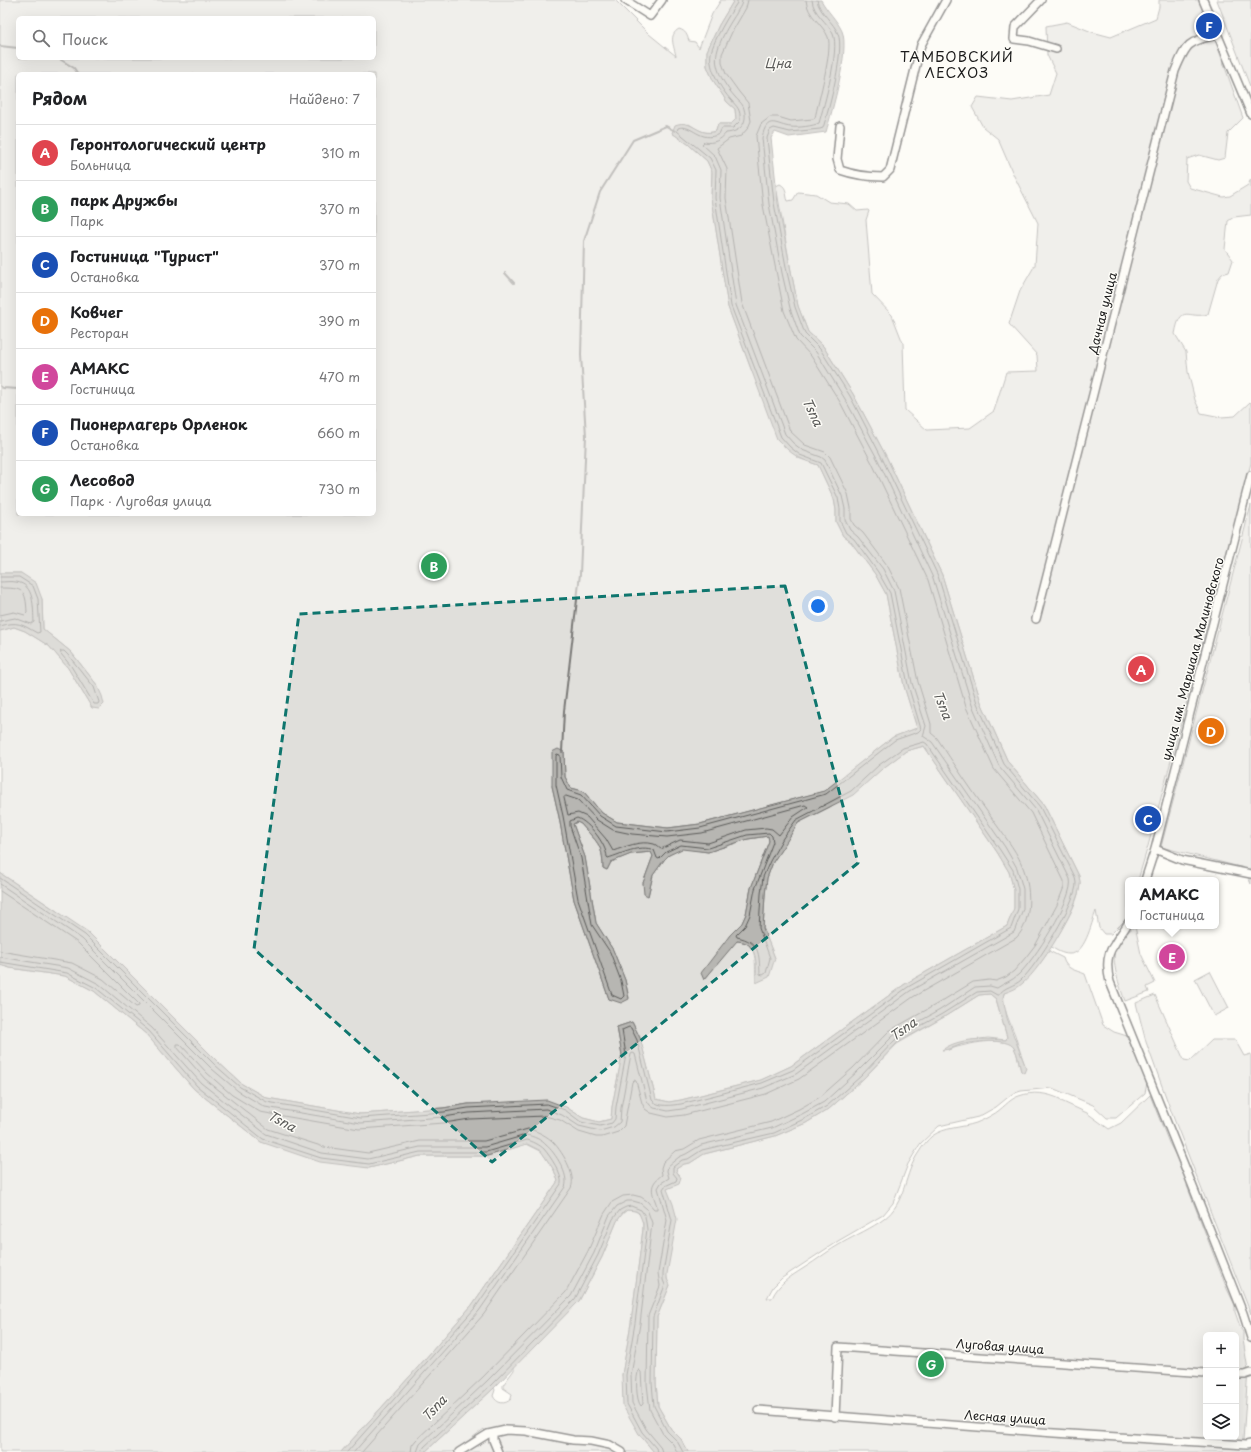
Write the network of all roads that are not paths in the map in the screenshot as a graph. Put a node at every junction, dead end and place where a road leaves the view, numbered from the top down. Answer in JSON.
{"nodes":[{"id":1,"x":625,"y":0,"type":"edge"},
{"id":2,"x":662,"y":0,"type":"edge"},
{"id":3,"x":946,"y":0,"type":"edge"},
{"id":4,"x":1041,"y":0,"type":"edge"},
{"id":5,"x":1203,"y":0,"type":"edge"},
{"id":6,"x":1217,"y":35,"type":"junction"},
{"id":7,"x":1056,"y":49,"type":"dead end"},
{"id":8,"x":1251,"y":114,"type":"edge"},
{"id":9,"x":840,"y":126,"type":"dead end"},
{"id":10,"x":1251,"y":475,"type":"edge"},
{"id":11,"x":1036,"y":618,"type":"dead end"},
{"id":12,"x":1155,"y":849,"type":"junction"},
{"id":13,"x":1251,"y":874,"type":"edge"},
{"id":14,"x":1146,"y":877,"type":"edge"},
{"id":15,"x":1125,"y":929,"type":"edge"},
{"id":16,"x":1251,"y":1338,"type":"edge"},
{"id":17,"x":1203,"y":1373,"type":"edge"},
{"id":18,"x":1251,"y":1373,"type":"edge"},
{"id":19,"x":1239,"y":1375,"type":"edge"},
{"id":20,"x":758,"y":1410,"type":"dead end"},
{"id":21,"x":835,"y":1417,"type":"junction"},
{"id":22,"x":493,"y":1433,"type":"junction"},
{"id":23,"x":1251,"y":1444,"type":"edge"},
{"id":24,"x":460,"y":1452,"type":"edge"},
{"id":25,"x":498,"y":1452,"type":"edge"},
{"id":26,"x":622,"y":1452,"type":"edge"}],
"edges":[{"from":1,"to":2,"type":"street"},
{"from":3,"to":9,"type":"street"},
{"from":4,"to":7,"type":"street"},
{"from":5,"to":6,"type":"street"},
{"from":6,"to":8,"type":"street"},
{"from":6,"to":11,"type":"street","name":"Дачная улица"},
{"from":10,"to":12,"type":"street","name":"улица им. Маршала Малиновского"},
{"from":12,"to":13,"type":"street"},
{"from":12,"to":14,"type":"street","name":"улица им. Маршала Малиновского"},
{"from":15,"to":16,"type":"street"},
{"from":17,"to":21,"type":"street","name":"Луговая улица"},
{"from":18,"to":19,"type":"street"},
{"from":20,"to":21,"type":"street","name":"Лесная улица"},
{"from":21,"to":23,"type":"street","name":"Лесная улица"},
{"from":22,"to":24,"type":"street"},
{"from":22,"to":25,"type":"street"},
{"from":22,"to":26,"type":"street"}]}
